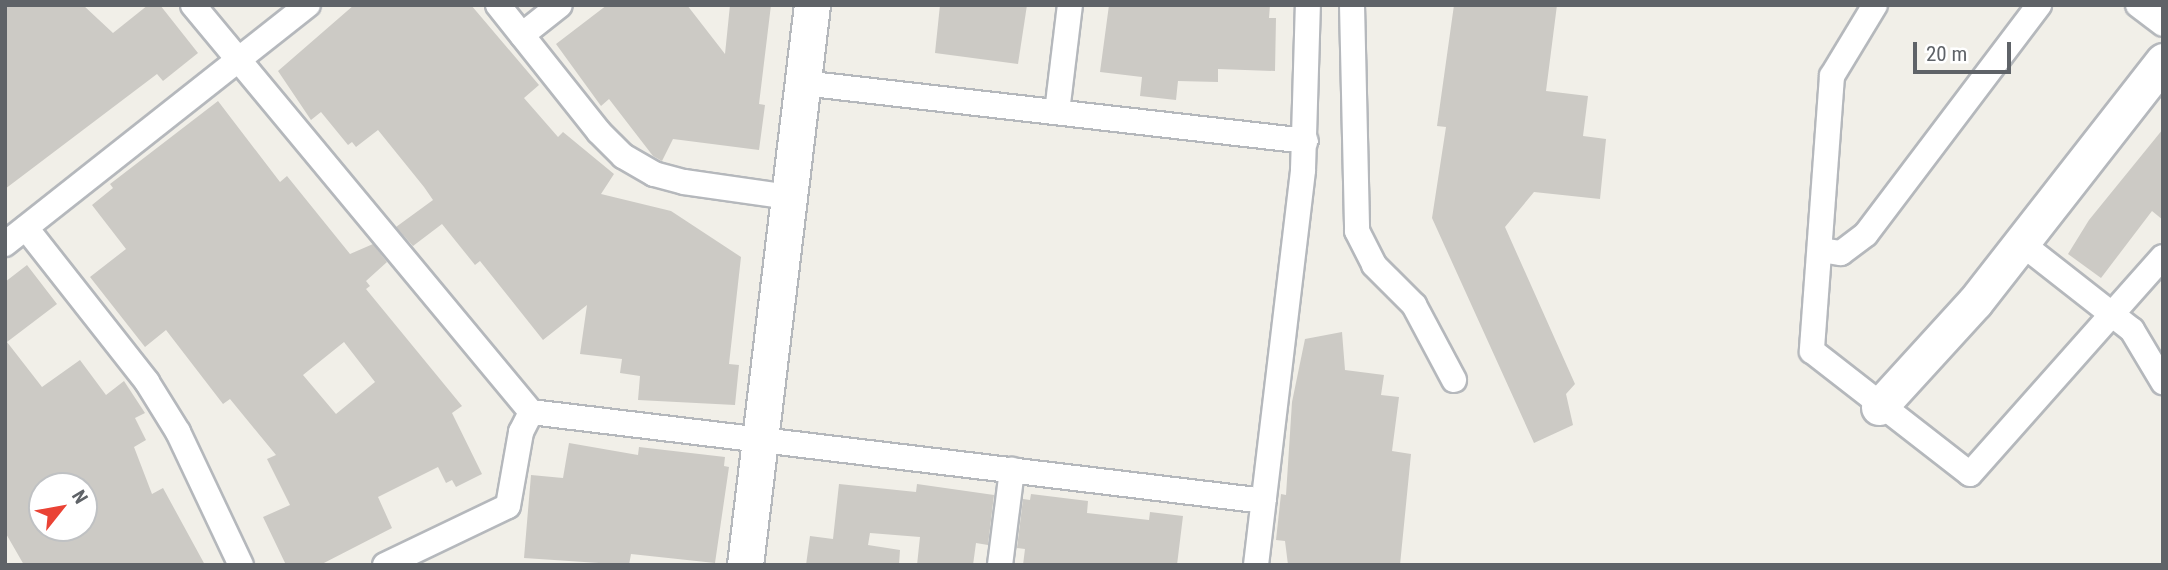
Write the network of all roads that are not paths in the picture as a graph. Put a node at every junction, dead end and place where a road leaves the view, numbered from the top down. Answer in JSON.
{"nodes":[{"id":1,"x":193,"y":5,"type":"edge"},
{"id":2,"x":309,"y":5,"type":"edge"},
{"id":3,"x":498,"y":5,"type":"edge"},
{"id":4,"x":560,"y":5,"type":"edge"},
{"id":5,"x":813,"y":5,"type":"edge"},
{"id":6,"x":1070,"y":5,"type":"edge"},
{"id":7,"x":1308,"y":5,"type":"edge"},
{"id":8,"x":1352,"y":5,"type":"edge"},
{"id":9,"x":1875,"y":5,"type":"edge"},
{"id":10,"x":2039,"y":5,"type":"edge"},
{"id":11,"x":2138,"y":5,"type":"edge"},
{"id":12,"x":2163,"y":24,"type":"edge"},
{"id":13,"x":522,"y":34,"type":"junction"},
{"id":14,"x":237,"y":61,"type":"junction"},
{"id":15,"x":2163,"y":61,"type":"edge"},
{"id":16,"x":803,"y":83,"type":"junction"},
{"id":17,"x":1057,"y":112,"type":"junction"},
{"id":18,"x":1306,"y":141,"type":"junction"},
{"id":19,"x":790,"y":197,"type":"junction"},
{"id":20,"x":26,"y":228,"type":"junction"},
{"id":21,"x":2021,"y":243,"type":"junction"},
{"id":22,"x":5,"y":244,"type":"edge"},
{"id":23,"x":1821,"y":250,"type":"junction"},
{"id":24,"x":2163,"y":257,"type":"edge"},
{"id":25,"x":2116,"y":315,"type":"junction"},
{"id":26,"x":1454,"y":380,"type":"dead end"},
{"id":27,"x":2163,"y":382,"type":"edge"},
{"id":28,"x":1879,"y":407,"type":"junction"},
{"id":29,"x":531,"y":412,"type":"junction"},
{"id":30,"x":760,"y":439,"type":"junction"},
{"id":31,"x":1012,"y":470,"type":"junction"},
{"id":32,"x":1264,"y":502,"type":"junction"},
{"id":33,"x":241,"y":565,"type":"edge"},
{"id":34,"x":385,"y":565,"type":"edge"},
{"id":35,"x":745,"y":565,"type":"edge"},
{"id":36,"x":1000,"y":565,"type":"edge"},
{"id":37,"x":1256,"y":565,"type":"edge"}],
"edges":[{"from":1,"to":14,"type":"street"},
{"from":2,"to":14,"type":"street"},
{"from":3,"to":13,"type":"street"},
{"from":4,"to":13,"type":"street"},
{"from":5,"to":16,"type":"street"},
{"from":6,"to":17,"type":"street"},
{"from":7,"to":18,"type":"street"},
{"from":8,"to":26,"type":"street"},
{"from":9,"to":23,"type":"street"},
{"from":10,"to":23,"type":"street"},
{"from":11,"to":12,"type":"street"},
{"from":13,"to":19,"type":"street"},
{"from":14,"to":20,"type":"street"},
{"from":14,"to":29,"type":"street"},
{"from":15,"to":21,"type":"street"},
{"from":16,"to":17,"type":"street"},
{"from":16,"to":19,"type":"street"},
{"from":17,"to":18,"type":"street"},
{"from":18,"to":32,"type":"street"},
{"from":19,"to":30,"type":"street"},
{"from":20,"to":22,"type":"street"},
{"from":20,"to":33,"type":"street"},
{"from":21,"to":25,"type":"street"},
{"from":21,"to":28,"type":"street"},
{"from":23,"to":28,"type":"street"},
{"from":24,"to":25,"type":"street"},
{"from":25,"to":27,"type":"street"},
{"from":25,"to":28,"type":"street"},
{"from":29,"to":30,"type":"street"},
{"from":29,"to":34,"type":"street"},
{"from":30,"to":31,"type":"street"},
{"from":30,"to":35,"type":"street"},
{"from":31,"to":32,"type":"street"},
{"from":31,"to":36,"type":"street"},
{"from":32,"to":37,"type":"street"}]}
